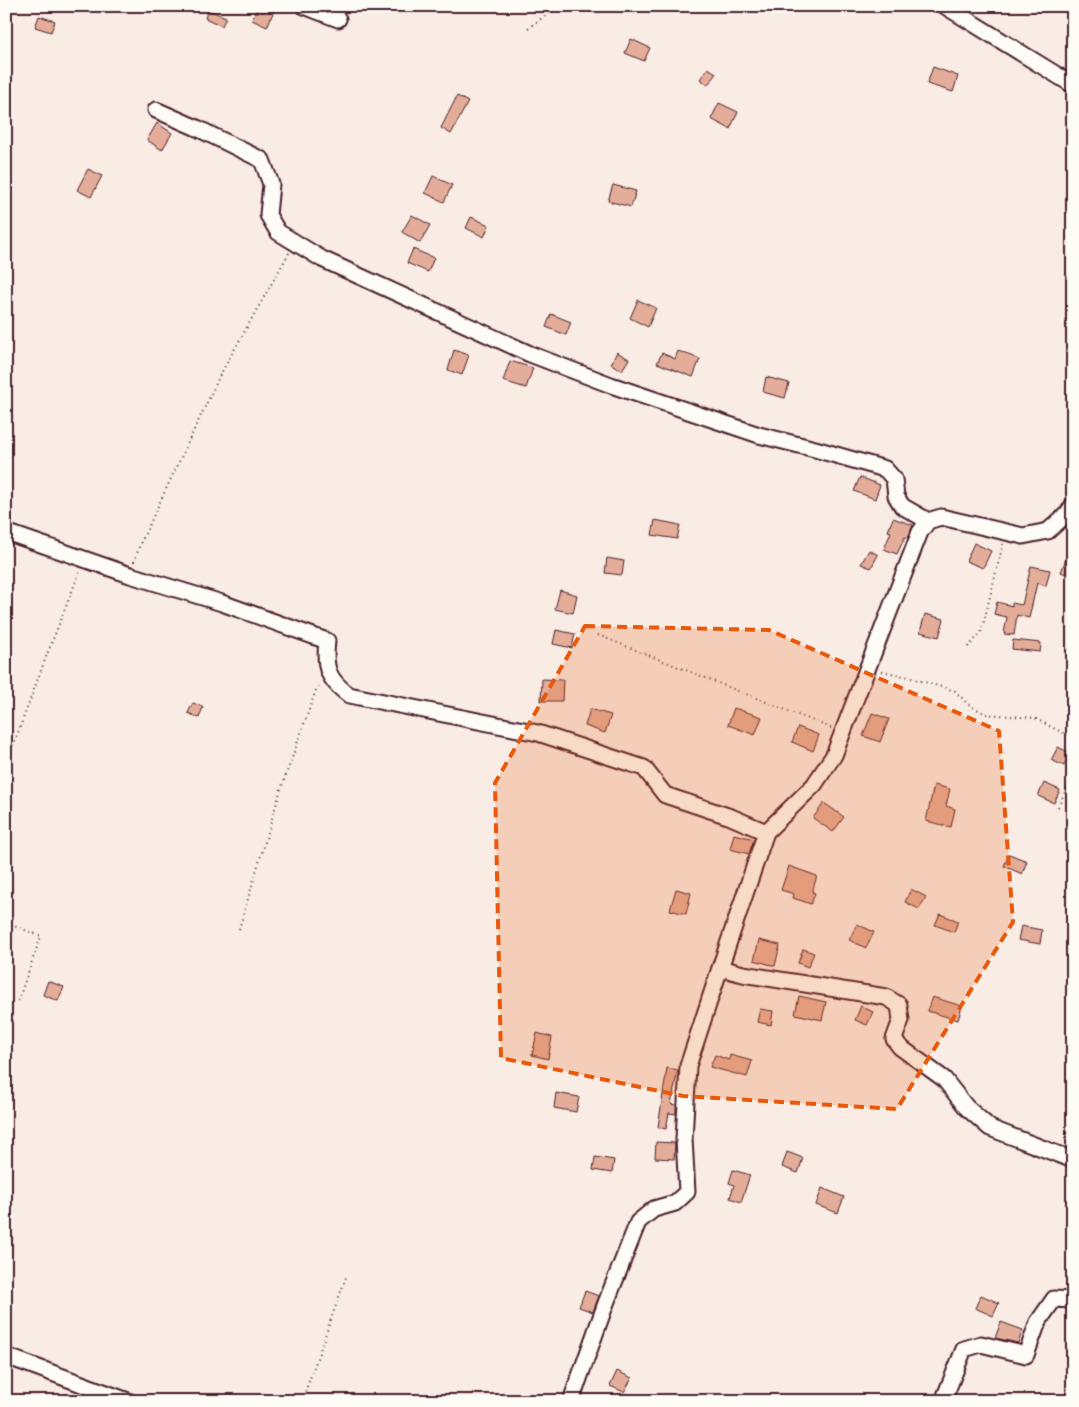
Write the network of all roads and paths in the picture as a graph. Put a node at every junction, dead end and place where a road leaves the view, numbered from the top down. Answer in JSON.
{"nodes":[{"id":1,"x":304,"y":6,"type":"edge"},
{"id":2,"x":559,"y":6,"type":"edge"},
{"id":3,"x":945,"y":6,"type":"edge"},
{"id":4,"x":338,"y":19,"type":"dead end"},
{"id":5,"x":528,"y":28,"type":"dead end"},
{"id":6,"x":1073,"y":85,"type":"edge"},
{"id":7,"x":156,"y":110,"type":"dead end"},
{"id":8,"x":295,"y":242,"type":"junction"},
{"id":9,"x":1073,"y":505,"type":"edge"},
{"id":10,"x":928,"y":521,"type":"junction"},
{"id":11,"x":6,"y":532,"type":"edge"},
{"id":12,"x":1007,"y":532,"type":"junction"},
{"id":13,"x":85,"y":559,"type":"junction"},
{"id":14,"x":130,"y":575,"type":"junction"},
{"id":15,"x":598,"y":635,"type":"dead end"},
{"id":16,"x":968,"y":647,"type":"dead end"},
{"id":17,"x":868,"y":668,"type":"junction"},
{"id":18,"x":330,"y":676,"type":"junction"},
{"id":19,"x":842,"y":732,"type":"junction"},
{"id":20,"x":1073,"y":738,"type":"edge"},
{"id":21,"x":6,"y":765,"type":"edge"},
{"id":22,"x":1073,"y":775,"type":"edge"},
{"id":23,"x":1058,"y":807,"type":"dead end"},
{"id":24,"x":766,"y":832,"type":"junction"},
{"id":25,"x":6,"y":923,"type":"edge"},
{"id":26,"x":239,"y":929,"type":"dead end"},
{"id":27,"x":720,"y":968,"type":"junction"},
{"id":28,"x":18,"y":1001,"type":"dead end"},
{"id":29,"x":1073,"y":1160,"type":"edge"},
{"id":30,"x":346,"y":1277,"type":"dead end"},
{"id":31,"x":1073,"y":1300,"type":"edge"},
{"id":32,"x":6,"y":1356,"type":"edge"},
{"id":33,"x":128,"y":1401,"type":"edge"},
{"id":34,"x":302,"y":1401,"type":"edge"},
{"id":35,"x":571,"y":1401,"type":"edge"},
{"id":36,"x":943,"y":1401,"type":"edge"}],
"edges":[{"from":1,"to":4,"type":"street"},
{"from":2,"to":5,"type":"path"},
{"from":3,"to":6,"type":"street"},
{"from":7,"to":8,"type":"street"},
{"from":8,"to":10,"type":"street"},
{"from":8,"to":14,"type":"path"},
{"from":9,"to":12,"type":"street"},
{"from":10,"to":12,"type":"street"},
{"from":10,"to":17,"type":"street"},
{"from":11,"to":13,"type":"street"},
{"from":12,"to":16,"type":"path"},
{"from":13,"to":14,"type":"street"},
{"from":13,"to":21,"type":"path"},
{"from":14,"to":18,"type":"street"},
{"from":15,"to":19,"type":"path"},
{"from":17,"to":19,"type":"street"},
{"from":17,"to":20,"type":"path"},
{"from":18,"to":24,"type":"street"},
{"from":18,"to":26,"type":"path"},
{"from":19,"to":24,"type":"street"},
{"from":22,"to":23,"type":"path"},
{"from":24,"to":27,"type":"street"},
{"from":25,"to":28,"type":"path"},
{"from":27,"to":29,"type":"street"},
{"from":27,"to":35,"type":"street"},
{"from":30,"to":34,"type":"path"},
{"from":31,"to":36,"type":"street"},
{"from":32,"to":33,"type":"street"}]}
